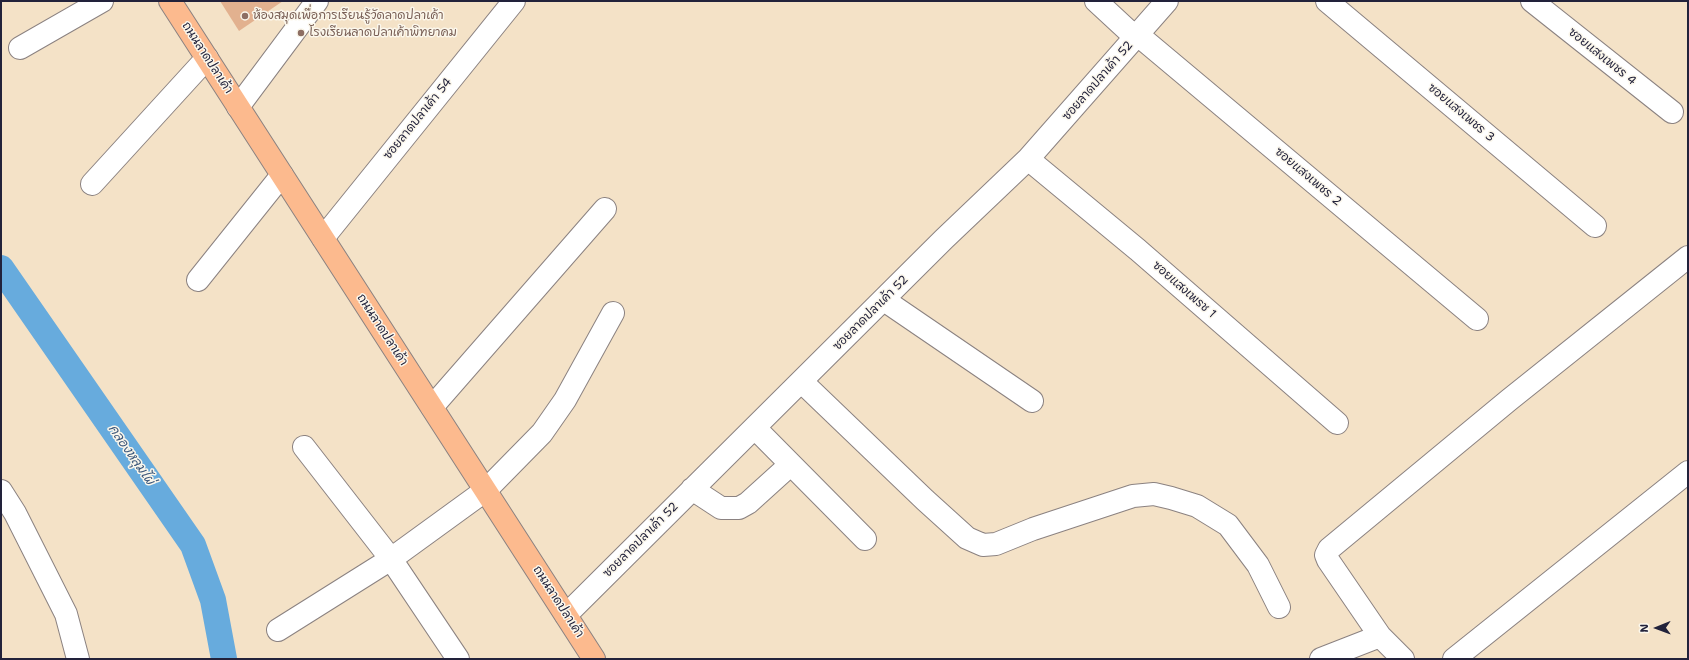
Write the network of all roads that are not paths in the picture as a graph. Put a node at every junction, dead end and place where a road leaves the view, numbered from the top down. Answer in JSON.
{"nodes":[{"id":1,"x":102,"y":1,"type":"edge"},
{"id":2,"x":170,"y":1,"type":"edge"},
{"id":3,"x":317,"y":1,"type":"edge"},
{"id":4,"x":514,"y":1,"type":"edge"},
{"id":5,"x":1096,"y":1,"type":"edge"},
{"id":6,"x":1167,"y":1,"type":"edge"},
{"id":7,"x":1327,"y":1,"type":"edge"},
{"id":8,"x":1532,"y":1,"type":"edge"},
{"id":9,"x":1137,"y":36,"type":"junction"},
{"id":10,"x":20,"y":48,"type":"dead end"},
{"id":11,"x":207,"y":58,"type":"junction"},
{"id":12,"x":238,"y":107,"type":"junction"},
{"id":13,"x":1672,"y":112,"type":"dead end"},
{"id":14,"x":1028,"y":159,"type":"junction"},
{"id":15,"x":282,"y":175,"type":"junction"},
{"id":16,"x":92,"y":184,"type":"dead end"},
{"id":17,"x":605,"y":209,"type":"dead end"},
{"id":18,"x":1595,"y":226,"type":"dead end"},
{"id":19,"x":323,"y":238,"type":"junction"},
{"id":20,"x":1688,"y":257,"type":"edge"},
{"id":21,"x":198,"y":280,"type":"dead end"},
{"id":22,"x":884,"y":300,"type":"junction"},
{"id":23,"x":613,"y":313,"type":"dead end"},
{"id":24,"x":1477,"y":319,"type":"dead end"},
{"id":25,"x":802,"y":382,"type":"junction"},
{"id":26,"x":1032,"y":401,"type":"dead end"},
{"id":27,"x":432,"y":407,"type":"junction"},
{"id":28,"x":1337,"y":423,"type":"dead end"},
{"id":29,"x":755,"y":428,"type":"junction"},
{"id":30,"x":304,"y":447,"type":"dead end"},
{"id":31,"x":790,"y":465,"type":"junction"},
{"id":32,"x":1688,"y":472,"type":"edge"},
{"id":33,"x":692,"y":489,"type":"junction"},
{"id":34,"x":486,"y":490,"type":"junction"},
{"id":35,"x":1,"y":491,"type":"edge"},
{"id":36,"x":865,"y":539,"type":"dead end"},
{"id":37,"x":391,"y":559,"type":"junction"},
{"id":38,"x":1279,"y":607,"type":"dead end"},
{"id":39,"x":566,"y":615,"type":"junction"},
{"id":40,"x":278,"y":630,"type":"dead end"},
{"id":41,"x":1380,"y":636,"type":"junction"},
{"id":42,"x":78,"y":659,"type":"edge"},
{"id":43,"x":458,"y":659,"type":"edge"},
{"id":44,"x":594,"y":659,"type":"edge"},
{"id":45,"x":1321,"y":659,"type":"edge"},
{"id":46,"x":1403,"y":659,"type":"edge"},
{"id":47,"x":1454,"y":659,"type":"edge"}],
"edges":[{"from":1,"to":10,"type":"street"},
{"from":2,"to":11,"type":"main road","name":"ถนนลาดปลาเค้า"},
{"from":3,"to":12,"type":"street"},
{"from":4,"to":19,"type":"street","name":"ซอยลาดปลาเค้า 54"},
{"from":5,"to":9,"type":"street","name":"ซอยแสงเพชร 2"},
{"from":6,"to":9,"type":"street","name":"ซอยลาดปลาเค้า 52"},
{"from":7,"to":18,"type":"street","name":"ซอยแสงเพชร 3"},
{"from":8,"to":13,"type":"street","name":"ซอยแสงเพชร 4"},
{"from":9,"to":14,"type":"street","name":"ซอยลาดปลาเค้า 52"},
{"from":9,"to":24,"type":"street","name":"ซอยแสงเพชร 2"},
{"from":11,"to":12,"type":"main road","name":"ถนนลาดปลาเค้า"},
{"from":11,"to":16,"type":"street"},
{"from":12,"to":15,"type":"main road","name":"ถนนลาดปลาเค้า"},
{"from":14,"to":22,"type":"street","name":"ซอยลาดปลาเค้า 52"},
{"from":14,"to":28,"type":"street","name":"ซอยแสงเพรช 1"},
{"from":15,"to":19,"type":"main road","name":"ถนนลาดปลาเค้า"},
{"from":15,"to":21,"type":"street"},
{"from":17,"to":27,"type":"street"},
{"from":19,"to":27,"type":"main road","name":"ถนนลาดปลาเค้า"},
{"from":20,"to":41,"type":"street"},
{"from":22,"to":25,"type":"street","name":"ซอยลาดปลาเค้า 52"},
{"from":22,"to":26,"type":"street"},
{"from":23,"to":34,"type":"street"},
{"from":25,"to":29,"type":"street","name":"ซอยลาดปลาเค้า 52"},
{"from":25,"to":38,"type":"street"},
{"from":27,"to":34,"type":"main road","name":"ถนนลาดปลาเค้า"},
{"from":29,"to":31,"type":"street"},
{"from":29,"to":33,"type":"street","name":"ซอยลาดปลาเค้า 52"},
{"from":30,"to":37,"type":"street"},
{"from":31,"to":33,"type":"street"},
{"from":31,"to":36,"type":"street"},
{"from":32,"to":47,"type":"street"},
{"from":33,"to":39,"type":"street","name":"ซอยลาดปลาเค้า 52"},
{"from":34,"to":37,"type":"street"},
{"from":34,"to":39,"type":"main road","name":"ถนนลาดปลาเค้า"},
{"from":35,"to":42,"type":"street"},
{"from":37,"to":40,"type":"street"},
{"from":37,"to":43,"type":"street"},
{"from":39,"to":44,"type":"main road","name":"ถนนลาดปลาเค้า"},
{"from":41,"to":45,"type":"street"},
{"from":41,"to":46,"type":"street"}]}
